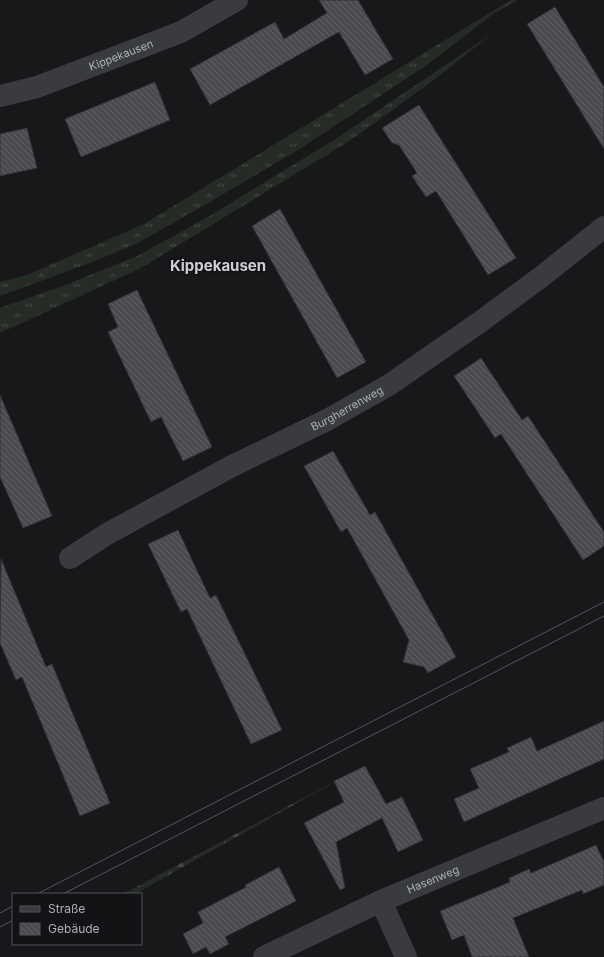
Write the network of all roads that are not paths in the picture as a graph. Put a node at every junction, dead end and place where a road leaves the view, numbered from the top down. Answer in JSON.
{"nodes":[{"id":1,"x":237,"y":0,"type":"edge"},
{"id":2,"x":0,"y":96,"type":"edge"},
{"id":3,"x":604,"y":227,"type":"edge"},
{"id":4,"x":70,"y":558,"type":"dead end"},
{"id":5,"x":604,"y":808,"type":"edge"},
{"id":6,"x":381,"y":901,"type":"junction"},
{"id":7,"x":264,"y":957,"type":"edge"},
{"id":8,"x":406,"y":957,"type":"edge"}],
"edges":[{"from":1,"to":2,"type":"street","name":"Kippekausen"},
{"from":3,"to":4,"type":"street","name":"Burgherrenweg"},
{"from":5,"to":6,"type":"street","name":"Hasenweg"},
{"from":6,"to":7,"type":"street","name":"Hasenweg"},
{"from":6,"to":8,"type":"street"}]}
